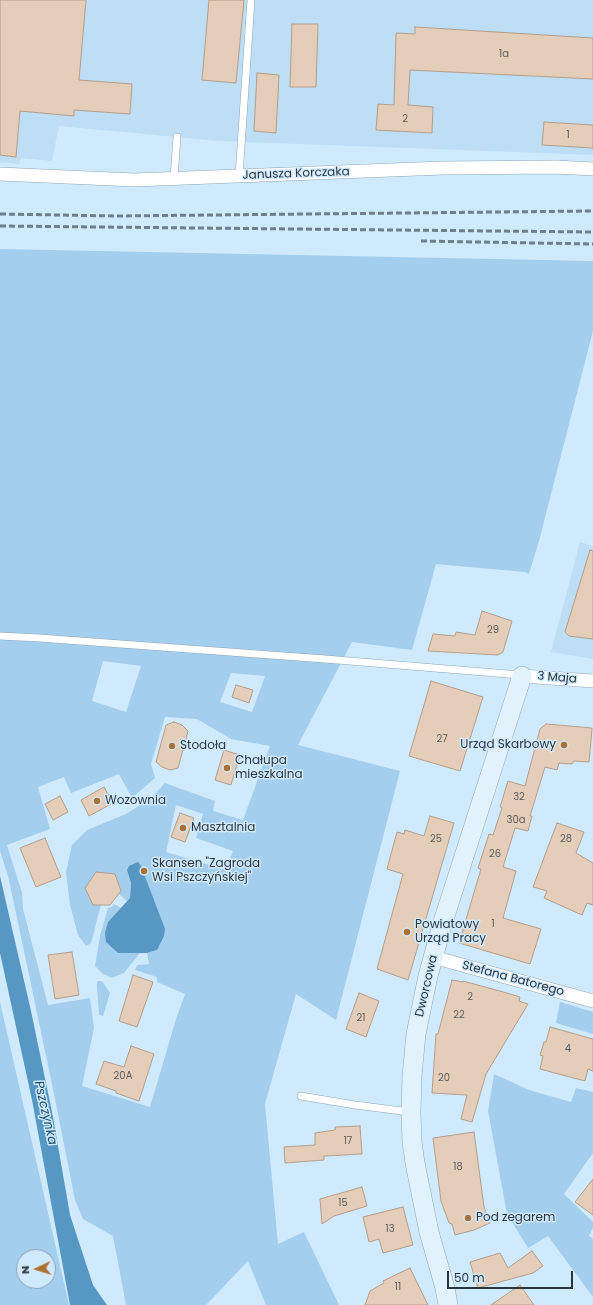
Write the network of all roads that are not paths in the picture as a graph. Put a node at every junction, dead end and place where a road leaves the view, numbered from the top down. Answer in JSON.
{"nodes":[{"id":1,"x":251,"y":0,"type":"edge"},
{"id":2,"x":177,"y":137,"type":"dead end"},
{"id":3,"x":593,"y":168,"type":"edge"},
{"id":4,"x":0,"y":174,"type":"edge"},
{"id":5,"x":239,"y":176,"type":"junction"},
{"id":6,"x":174,"y":178,"type":"junction"},
{"id":7,"x":0,"y":636,"type":"edge"},
{"id":8,"x":522,"y":676,"type":"junction"},
{"id":9,"x":593,"y":681,"type":"edge"},
{"id":10,"x":433,"y":957,"type":"junction"},
{"id":11,"x":593,"y":1001,"type":"edge"},
{"id":12,"x":301,"y":1096,"type":"dead end"},
{"id":13,"x":410,"y":1112,"type":"junction"},
{"id":14,"x":448,"y":1305,"type":"edge"}],
"edges":[{"from":1,"to":5,"type":"lane"},
{"from":2,"to":6,"type":"lane"},
{"from":3,"to":5,"type":"street","name":"Janusza Korczaka"},
{"from":4,"to":6,"type":"street","name":"Janusza Korczaka"},
{"from":5,"to":6,"type":"street","name":"Janusza Korczaka"},
{"from":7,"to":8,"type":"lane"},
{"from":8,"to":9,"type":"street","name":"3 Maja"},
{"from":8,"to":10,"type":"street","name":"Dworcowa"},
{"from":10,"to":11,"type":"street","name":"Stefana Batorego"},
{"from":10,"to":13,"type":"street","name":"Dworcowa"},
{"from":12,"to":13,"type":"lane"},
{"from":13,"to":14,"type":"street","name":"Dworcowa"}]}
